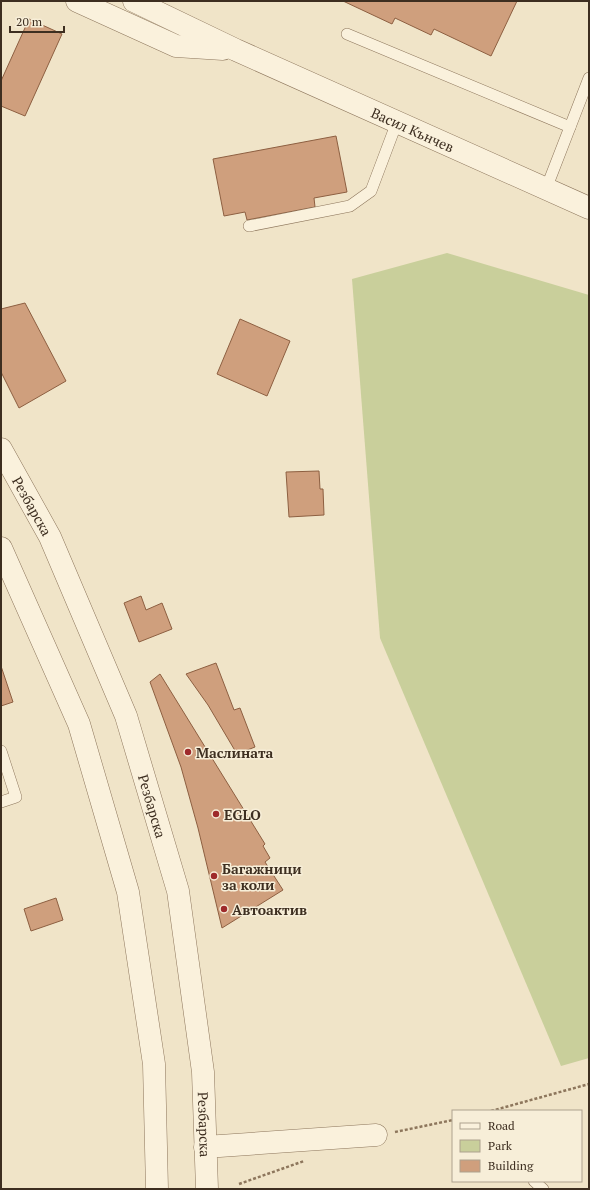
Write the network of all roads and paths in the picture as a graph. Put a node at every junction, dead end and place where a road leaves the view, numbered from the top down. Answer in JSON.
{"nodes":[{"id":1,"x":134,"y":1,"type":"edge"},
{"id":2,"x":90,"y":4,"type":"edge"},
{"id":3,"x":347,"y":34,"type":"dead end"},
{"id":4,"x":236,"y":50,"type":"junction"},
{"id":5,"x":589,"y":78,"type":"edge"},
{"id":6,"x":397,"y":122,"type":"junction"},
{"id":7,"x":570,"y":127,"type":"junction"},
{"id":8,"x":546,"y":189,"type":"junction"},
{"id":9,"x":589,"y":208,"type":"edge"},
{"id":10,"x":249,"y":226,"type":"dead end"},
{"id":11,"x":1,"y":448,"type":"edge"},
{"id":12,"x":1,"y":548,"type":"edge"},
{"id":13,"x":1,"y":751,"type":"edge"},
{"id":14,"x":1,"y":802,"type":"edge"},
{"id":15,"x":589,"y":1084,"type":"edge"},
{"id":16,"x":495,"y":1110,"type":"edge"},
{"id":17,"x":452,"y":1120,"type":"edge"},
{"id":18,"x":376,"y":1135,"type":"joint"},
{"id":19,"x":206,"y":1147,"type":"junction"},
{"id":20,"x":535,"y":1182,"type":"edge"},
{"id":21,"x":157,"y":1189,"type":"edge"},
{"id":22,"x":207,"y":1189,"type":"edge"},
{"id":23,"x":543,"y":1189,"type":"edge"}],
"edges":[{"from":1,"to":4,"type":"street","name":"Васил Кънчев"},
{"from":2,"to":4,"type":"street","name":"Васил Кънчев"},
{"from":3,"to":7,"type":"lane"},
{"from":4,"to":6,"type":"street","name":"Васил Кънчев"},
{"from":5,"to":7,"type":"lane"},
{"from":6,"to":8,"type":"street","name":"Васил Кънчев"},
{"from":6,"to":10,"type":"lane"},
{"from":7,"to":8,"type":"lane"},
{"from":8,"to":9,"type":"street","name":"Васил Кънчев"},
{"from":11,"to":19,"type":"street","name":"Резбарска"},
{"from":12,"to":21,"type":"street"},
{"from":13,"to":14,"type":"lane"},
{"from":15,"to":16,"type":"path"},
{"from":17,"to":18,"type":"path"},
{"from":18,"to":19,"type":"street"},
{"from":19,"to":22,"type":"street","name":"Резбарска"},
{"from":20,"to":23,"type":"lane"}]}
